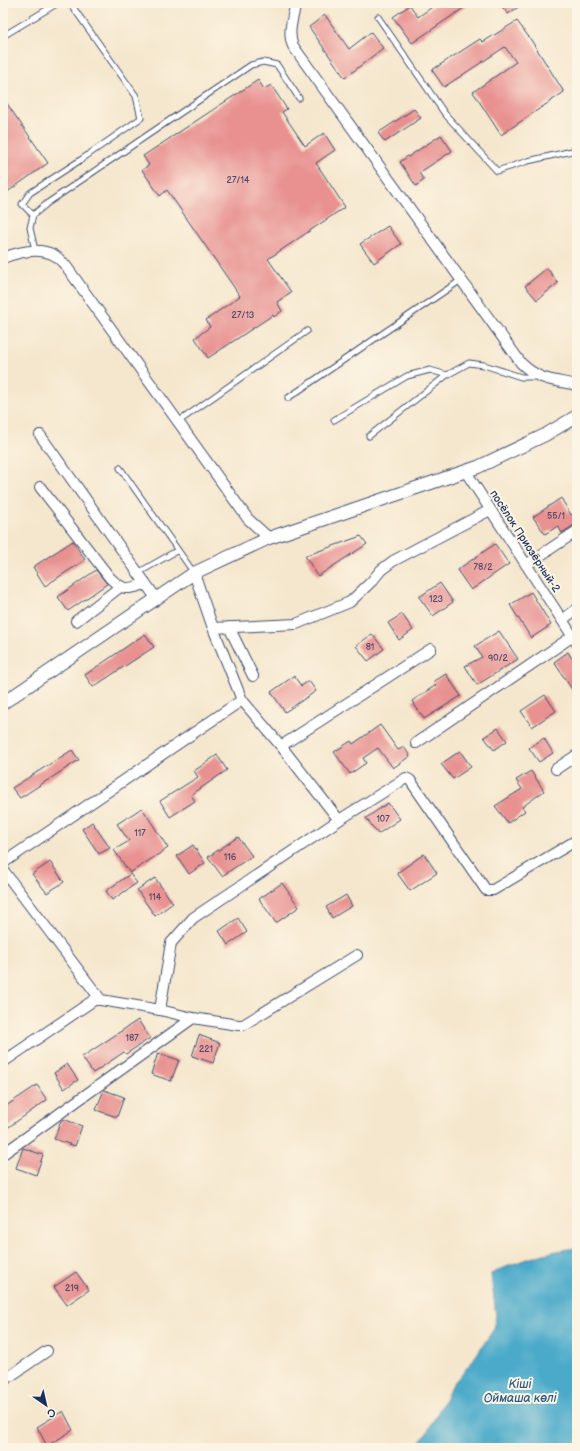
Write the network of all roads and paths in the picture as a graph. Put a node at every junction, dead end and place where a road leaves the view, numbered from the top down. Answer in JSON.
{"nodes":[{"id":1,"x":58,"y":3,"type":"edge"},
{"id":2,"x":70,"y":3,"type":"edge"},
{"id":3,"x":296,"y":3,"type":"edge"},
{"id":4,"x":378,"y":17,"type":"dead end"},
{"id":5,"x":3,"y":36,"type":"edge"},
{"id":6,"x":299,"y":98,"type":"dead end"},
{"id":7,"x":577,"y":153,"type":"edge"},
{"id":8,"x":33,"y":215,"type":"junction"},
{"id":9,"x":35,"y":250,"type":"junction"},
{"id":10,"x":3,"y":258,"type":"edge"},
{"id":11,"x":461,"y":280,"type":"junction"},
{"id":12,"x":307,"y":331,"type":"dead end"},
{"id":13,"x":447,"y":375,"type":"junction"},
{"id":14,"x":539,"y":377,"type":"junction"},
{"id":15,"x":577,"y":385,"type":"edge"},
{"id":16,"x":288,"y":398,"type":"dead end"},
{"id":17,"x":577,"y":416,"type":"edge"},
{"id":18,"x":334,"y":420,"type":"dead end"},
{"id":19,"x":178,"y":422,"type":"junction"},
{"id":20,"x":40,"y":435,"type":"dead end"},
{"id":21,"x":369,"y":436,"type":"dead end"},
{"id":22,"x":120,"y":468,"type":"dead end"},
{"id":23,"x":466,"y":472,"type":"junction"},
{"id":24,"x":40,"y":487,"type":"dead end"},
{"id":25,"x":490,"y":510,"type":"junction"},
{"id":26,"x":577,"y":531,"type":"edge"},
{"id":27,"x":268,"y":538,"type":"junction"},
{"id":28,"x":178,"y":550,"type":"junction"},
{"id":29,"x":526,"y":565,"type":"junction"},
{"id":30,"x":138,"y":573,"type":"junction"},
{"id":31,"x":194,"y":573,"type":"junction"},
{"id":32,"x":146,"y":584,"type":"junction"},
{"id":33,"x":120,"y":587,"type":"junction"},
{"id":34,"x":156,"y":598,"type":"junction"},
{"id":35,"x":577,"y":609,"type":"edge"},
{"id":36,"x":562,"y":620,"type":"junction"},
{"id":37,"x":76,"y":621,"type":"dead end"},
{"id":38,"x":229,"y":627,"type":"junction"},
{"id":39,"x":213,"y":628,"type":"junction"},
{"id":40,"x":575,"y":640,"type":"edge"},
{"id":41,"x":431,"y":649,"type":"dead end"},
{"id":42,"x":253,"y":676,"type":"dead end"},
{"id":43,"x":242,"y":700,"type":"junction"},
{"id":44,"x":3,"y":703,"type":"edge"},
{"id":45,"x":416,"y":743,"type":"dead end"},
{"id":46,"x":281,"y":746,"type":"junction"},
{"id":47,"x":577,"y":755,"type":"edge"},
{"id":48,"x":556,"y":769,"type":"dead end"},
{"id":49,"x":340,"y":820,"type":"junction"},
{"id":50,"x":577,"y":840,"type":"edge"},
{"id":51,"x":3,"y":863,"type":"edge"},
{"id":52,"x":3,"y":870,"type":"edge"},
{"id":53,"x":357,"y":955,"type":"dead end"},
{"id":54,"x":100,"y":1000,"type":"junction"},
{"id":55,"x":160,"y":1010,"type":"junction"},
{"id":56,"x":193,"y":1018,"type":"junction"},
{"id":57,"x":3,"y":1062,"type":"edge"},
{"id":58,"x":3,"y":1154,"type":"edge"},
{"id":59,"x":47,"y":1351,"type":"dead end"},
{"id":60,"x":3,"y":1381,"type":"edge"}],
"edges":[{"from":1,"to":5,"type":"lane"},
{"from":2,"to":8,"type":"lane"},
{"from":3,"to":11,"type":"street"},
{"from":4,"to":7,"type":"lane"},
{"from":6,"to":8,"type":"lane"},
{"from":8,"to":9,"type":"lane"},
{"from":9,"to":10,"type":"street"},
{"from":9,"to":19,"type":"street"},
{"from":11,"to":14,"type":"street"},
{"from":11,"to":16,"type":"lane"},
{"from":12,"to":19,"type":"lane"},
{"from":13,"to":14,"type":"lane"},
{"from":13,"to":18,"type":"lane"},
{"from":13,"to":21,"type":"lane"},
{"from":14,"to":15,"type":"street"},
{"from":17,"to":23,"type":"street"},
{"from":19,"to":27,"type":"street"},
{"from":20,"to":30,"type":"street"},
{"from":22,"to":28,"type":"lane"},
{"from":23,"to":25,"type":"street","name":"посёлок Приозёрный-2"},
{"from":23,"to":27,"type":"street"},
{"from":24,"to":33,"type":"street"},
{"from":25,"to":29,"type":"street","name":"посёлок Приозёрный-2"},
{"from":25,"to":38,"type":"street"},
{"from":26,"to":29,"type":"street"},
{"from":27,"to":31,"type":"street"},
{"from":28,"to":30,"type":"lane"},
{"from":28,"to":31,"type":"lane"},
{"from":29,"to":36,"type":"street","name":"посёлок Приозёрный-2"},
{"from":30,"to":32,"type":"street"},
{"from":31,"to":34,"type":"street"},
{"from":31,"to":39,"type":"street"},
{"from":32,"to":33,"type":"street"},
{"from":32,"to":34,"type":"street"},
{"from":33,"to":37,"type":"street"},
{"from":34,"to":44,"type":"street"},
{"from":35,"to":36,"type":"street"},
{"from":36,"to":40,"type":"street","name":"посёлок Приозёрный-2"},
{"from":38,"to":39,"type":"street"},
{"from":38,"to":42,"type":"street"},
{"from":39,"to":43,"type":"street"},
{"from":40,"to":45,"type":"street"},
{"from":41,"to":46,"type":"street"},
{"from":43,"to":46,"type":"street"},
{"from":43,"to":51,"type":"street"},
{"from":46,"to":49,"type":"street"},
{"from":47,"to":48,"type":"street"},
{"from":49,"to":50,"type":"street"},
{"from":49,"to":55,"type":"street"},
{"from":52,"to":54,"type":"street"},
{"from":53,"to":56,"type":"street"},
{"from":54,"to":55,"type":"street"},
{"from":54,"to":57,"type":"street"},
{"from":55,"to":56,"type":"street"},
{"from":56,"to":58,"type":"street"},
{"from":59,"to":60,"type":"street"}]}
